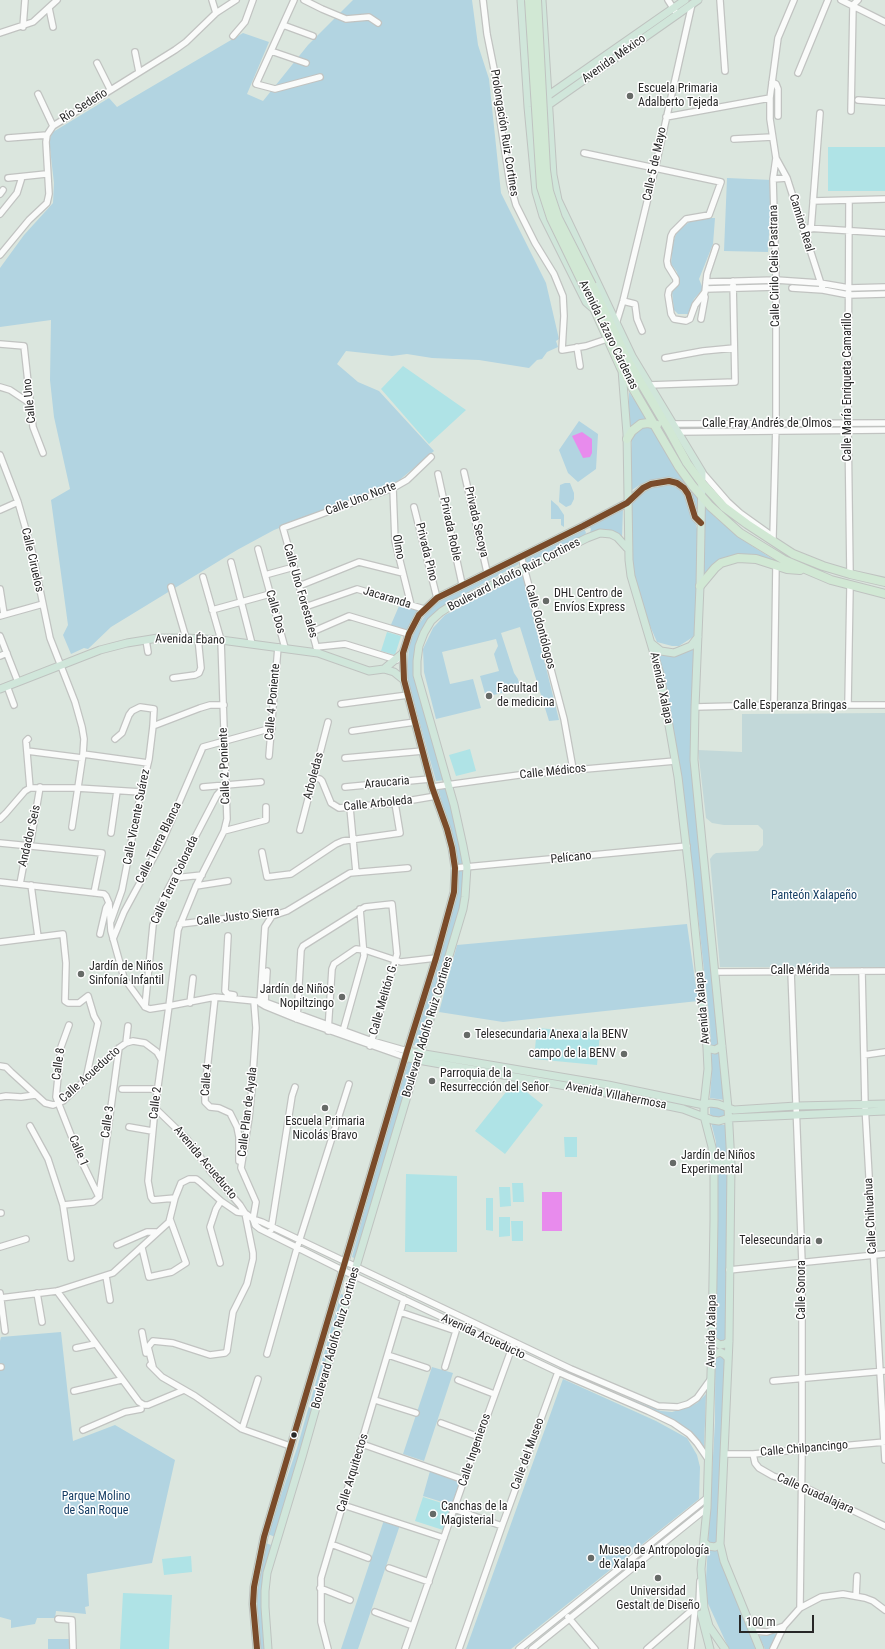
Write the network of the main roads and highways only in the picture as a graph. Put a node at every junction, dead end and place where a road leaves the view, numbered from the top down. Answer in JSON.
{"nodes":[{"id":1,"x":521,"y":0,"type":"edge"},
{"id":2,"x":529,"y":0,"type":"edge"},
{"id":3,"x":536,"y":0,"type":"edge"},
{"id":4,"x":542,"y":0,"type":"edge"},
{"id":5,"x":685,"y":0,"type":"edge"},
{"id":6,"x":695,"y":2,"type":"edge"},
{"id":7,"x":676,"y":11,"type":"junction"},
{"id":8,"x":548,"y":96,"type":"junction"},
{"id":9,"x":549,"y":105,"type":"junction"},
{"id":10,"x":528,"y":107,"type":"junction"},
{"id":11,"x":529,"y":115,"type":"junction"},
{"id":12,"x":588,"y":287,"type":"junction"},
{"id":13,"x":594,"y":309,"type":"junction"},
{"id":14,"x":621,"y":368,"type":"junction"},
{"id":15,"x":654,"y":424,"type":"junction"},
{"id":16,"x":674,"y":429,"type":"junction"},
{"id":17,"x":627,"y":439,"type":"junction"},
{"id":18,"x":701,"y":482,"type":"junction"},
{"id":19,"x":701,"y":496,"type":"junction"},
{"id":20,"x":627,"y":502,"type":"junction"},
{"id":21,"x":701,"y":523,"type":"junction"},
{"id":22,"x":584,"y":526,"type":"junction"},
{"id":23,"x":587,"y":538,"type":"junction"},
{"id":24,"x":627,"y":548,"type":"junction"},
{"id":25,"x":805,"y":570,"type":"junction"},
{"id":26,"x":885,"y":582,"type":"edge"},
{"id":27,"x":700,"y":586,"type":"junction"},
{"id":28,"x":885,"y":594,"type":"edge"},
{"id":29,"x":698,"y":636,"type":"junction"},
{"id":30,"x":651,"y":643,"type":"junction"},
{"id":31,"x":403,"y":653,"type":"junction"},
{"id":32,"x":384,"y":669,"type":"junction"},
{"id":33,"x":404,"y":680,"type":"junction"},
{"id":34,"x":3,"y":688,"type":"edge"},
{"id":35,"x":722,"y":1046,"type":"junction"},
{"id":36,"x":707,"y":1048,"type":"junction"},
{"id":37,"x":406,"y":1054,"type":"junction"},
{"id":38,"x":419,"y":1057,"type":"junction"},
{"id":39,"x":517,"y":1073,"type":"junction"},
{"id":40,"x":885,"y":1104,"type":"edge"},
{"id":41,"x":704,"y":1105,"type":"junction"},
{"id":42,"x":728,"y":1108,"type":"junction"},
{"id":43,"x":885,"y":1111,"type":"edge"},
{"id":44,"x":704,"y":1116,"type":"junction"},
{"id":45,"x":729,"y":1118,"type":"junction"},
{"id":46,"x":714,"y":1164,"type":"junction"},
{"id":47,"x":730,"y":1164,"type":"junction"},
{"id":48,"x":712,"y":1340,"type":"junction"},
{"id":49,"x":729,"y":1341,"type":"junction"},
{"id":50,"x":712,"y":1357,"type":"junction"},
{"id":51,"x":728,"y":1358,"type":"junction"},
{"id":52,"x":704,"y":1542,"type":"junction"},
{"id":53,"x":720,"y":1544,"type":"junction"},
{"id":54,"x":697,"y":1606,"type":"road end"},
{"id":55,"x":257,"y":1649,"type":"edge"},
{"id":56,"x":268,"y":1649,"type":"edge"},
{"id":57,"x":710,"y":1649,"type":"edge"},
{"id":58,"x":725,"y":1649,"type":"edge"},
{"id":59,"x":760,"y":1649,"type":"edge"}],
"edges":[{"from":1,"to":10,"type":"main road"},
{"from":2,"to":12,"type":"highway","name":"Avenida Lázaro Cárdenas","bridge":true},
{"from":3,"to":12,"type":"highway","name":"Avenida Lázaro Cárdenas","bridge":true},
{"from":4,"to":8,"type":"main road"},
{"from":5,"to":7,"type":"main road","name":"Avenida México"},
{"from":6,"to":7,"type":"main road","name":"Avenida México"},
{"from":7,"to":8,"type":"main road","name":"Avenida México"},
{"from":7,"to":9,"type":"main road","name":"Avenida México"},
{"from":8,"to":9,"type":"main road"},
{"from":8,"to":10,"type":"main road","name":"Avenida México"},
{"from":9,"to":11,"type":"main road","name":"Avenida México"},
{"from":9,"to":16,"type":"main road"},
{"from":10,"to":11,"type":"main road"},
{"from":11,"to":13,"type":"main road"},
{"from":12,"to":13,"type":"highway","name":"Avenida Lázaro Cárdenas"},
{"from":12,"to":16,"type":"highway","name":"Avenida Lázaro Cárdenas"},
{"from":13,"to":14,"type":"highway","name":"Avenida Lázaro Cárdenas"},
{"from":14,"to":15,"type":"highway","name":"Avenida Lázaro Cárdenas"},
{"from":14,"to":17,"type":"main road","name":"Avenida Xalapa"},
{"from":15,"to":16,"type":"highway"},
{"from":15,"to":17,"type":"highway"},
{"from":15,"to":19,"type":"highway","name":"Avenida Lázaro Cárdenas"},
{"from":16,"to":18,"type":"highway","name":"Avenida Lázaro Cárdenas"},
{"from":16,"to":18,"type":"main road","name":"Avenida Xalapa"},
{"from":17,"to":20,"type":"main road","name":"Avenida Xalapa"},
{"from":18,"to":19,"type":"main road","name":"Avenida Xalapa"},
{"from":18,"to":26,"type":"highway","name":"Avenida Lázaro Cárdenas"},
{"from":19,"to":21,"type":"main road","name":"Avenida Xalapa"},
{"from":19,"to":25,"type":"highway","name":"Avenida Lázaro Cárdenas"},
{"from":20,"to":21,"type":"main road","name":"Boulevard Adolfo Ruiz Cortines"},
{"from":20,"to":22,"type":"main road","name":"Boulevard Adolfo Ruiz Cortines"},
{"from":20,"to":24,"type":"main road","name":"Avenida Xalapa"},
{"from":21,"to":27,"type":"main road","name":"Avenida Xalapa"},
{"from":22,"to":23,"type":"main road"},
{"from":22,"to":31,"type":"main road","name":"Boulevard Adolfo Ruiz Cortines"},
{"from":23,"to":24,"type":"main road","name":"Boulevard Adolfo Ruiz Cortines"},
{"from":23,"to":38,"type":"main road","name":"Boulevard Adolfo Ruiz Cortines"},
{"from":24,"to":30,"type":"main road","name":"Avenida Xalapa"},
{"from":25,"to":27,"type":"highway"},
{"from":25,"to":28,"type":"highway","name":"Avenida Lázaro Cárdenas"},
{"from":27,"to":29,"type":"main road","name":"Avenida Xalapa"},
{"from":29,"to":30,"type":"main road"},
{"from":29,"to":35,"type":"main road","name":"Avenida Xalapa"},
{"from":30,"to":36,"type":"main road","name":"Avenida Xalapa"},
{"from":31,"to":32,"type":"main road"},
{"from":31,"to":33,"type":"main road","name":"Boulevard Adolfo Ruiz Cortines"},
{"from":32,"to":33,"type":"main road"},
{"from":32,"to":34,"type":"main road","name":"Avenida Ébano"},
{"from":33,"to":37,"type":"main road","name":"Boulevard Adolfo Ruiz Cortines"},
{"from":35,"to":36,"type":"main road"},
{"from":35,"to":42,"type":"main road","name":"Avenida Xalapa"},
{"from":36,"to":41,"type":"main road","name":"Avenida Xalapa"},
{"from":37,"to":38,"type":"main road","name":"Avenida Villahermosa"},
{"from":37,"to":55,"type":"main road","name":"Boulevard Adolfo Ruiz Cortines"},
{"from":38,"to":39,"type":"main road","name":"Avenida Villahermosa"},
{"from":38,"to":56,"type":"main road","name":"Boulevard Adolfo Ruiz Cortines"},
{"from":39,"to":41,"type":"main road","name":"Avenida Villahermosa"},
{"from":39,"to":44,"type":"main road","name":"Avenida Villahermosa"},
{"from":40,"to":42,"type":"main road","name":"Avenida Villahermosa"},
{"from":41,"to":42,"type":"main road","name":"Avenida Villahermosa"},
{"from":41,"to":44,"type":"main road","name":"Avenida Xalapa"},
{"from":42,"to":45,"type":"main road","name":"Avenida Xalapa"},
{"from":43,"to":45,"type":"main road","name":"Avenida Villahermosa"},
{"from":44,"to":45,"type":"main road","name":"Avenida Villahermosa"},
{"from":44,"to":46,"type":"main road","name":"Avenida Xalapa"},
{"from":45,"to":47,"type":"main road","name":"Avenida Xalapa"},
{"from":46,"to":47,"type":"main road"},
{"from":46,"to":48,"type":"main road","name":"Avenida Xalapa"},
{"from":47,"to":49,"type":"main road","name":"Avenida Xalapa"},
{"from":48,"to":49,"type":"main road"},
{"from":48,"to":50,"type":"main road","name":"Avenida Xalapa"},
{"from":49,"to":51,"type":"main road","name":"Avenida Xalapa"},
{"from":50,"to":51,"type":"main road"},
{"from":50,"to":52,"type":"main road","name":"Avenida Xalapa"},
{"from":51,"to":53,"type":"main road","name":"Avenida Xalapa"},
{"from":52,"to":53,"type":"main road"},
{"from":52,"to":58,"type":"main road","name":"Avenida Xalapa"},
{"from":53,"to":59,"type":"main road","name":"Avenida Xalapa"},
{"from":54,"to":57,"type":"main road"}]}
